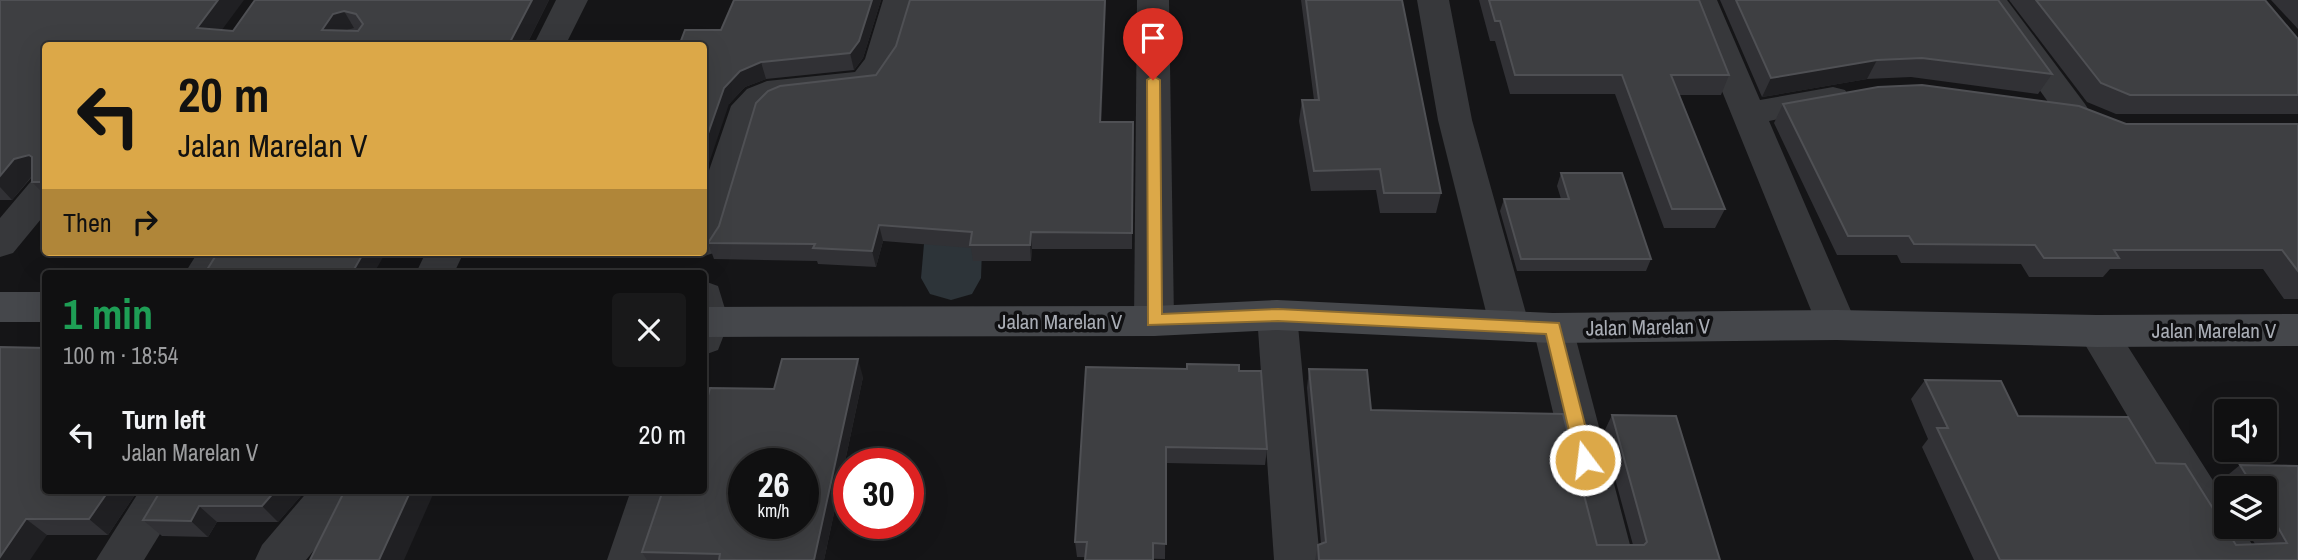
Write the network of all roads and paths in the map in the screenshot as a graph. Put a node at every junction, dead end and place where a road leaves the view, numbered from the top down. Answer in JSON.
{"nodes":[{"id":1,"x":572,"y":0,"type":"edge"},
{"id":2,"x":899,"y":0,"type":"edge"},
{"id":3,"x":1153,"y":0,"type":"edge"},
{"id":4,"x":1433,"y":0,"type":"edge"},
{"id":5,"x":1701,"y":0,"type":"edge"},
{"id":6,"x":1991,"y":0,"type":"edge"},
{"id":7,"x":552,"y":42,"type":"edge"},
{"id":8,"x":1867,"y":93,"type":"edge"},
{"id":9,"x":2024,"y":104,"type":"edge"},
{"id":10,"x":1749,"y":113,"type":"junction"},
{"id":11,"x":42,"y":193,"type":"edge"},
{"id":12,"x":707,"y":232,"type":"edge"},
{"id":13,"x":0,"y":243,"type":"edge"},
{"id":14,"x":0,"y":307,"type":"edge"},
{"id":15,"x":42,"y":307,"type":"edge"},
{"id":16,"x":1278,"y":315,"type":"junction"},
{"id":17,"x":707,"y":320,"type":"edge"},
{"id":18,"x":1154,"y":321,"type":"junction"},
{"id":19,"x":1509,"y":324,"type":"junction"},
{"id":20,"x":1838,"y":325,"type":"junction"},
{"id":21,"x":1553,"y":328,"type":"junction"},
{"id":22,"x":2298,"y":330,"type":"edge"},
{"id":23,"x":2097,"y":331,"type":"junction"},
{"id":24,"x":163,"y":494,"type":"edge"},
{"id":25,"x":332,"y":494,"type":"edge"},
{"id":26,"x":652,"y":494,"type":"edge"},
{"id":27,"x":119,"y":560,"type":"edge"},
{"id":28,"x":278,"y":560,"type":"edge"},
{"id":29,"x":630,"y":560,"type":"edge"},
{"id":30,"x":1297,"y":560,"type":"edge"},
{"id":31,"x":1611,"y":560,"type":"edge"},
{"id":32,"x":2238,"y":560,"type":"edge"}],
"edges":[{"from":1,"to":7,"type":"street"},
{"from":2,"to":12,"type":"street"},
{"from":3,"to":18,"type":"street"},
{"from":4,"to":19,"type":"street"},
{"from":5,"to":10,"type":"street"},
{"from":6,"to":9,"type":"street"},
{"from":8,"to":10,"type":"street"},
{"from":10,"to":20,"type":"street"},
{"from":11,"to":13,"type":"street"},
{"from":14,"to":15,"type":"street"},
{"from":16,"to":18,"type":"street","name":"Jalan Marelan V"},
{"from":16,"to":19,"type":"street","name":"Jalan Marelan V"},
{"from":16,"to":30,"type":"street"},
{"from":17,"to":18,"type":"street","name":"Jalan Marelan V"},
{"from":19,"to":21,"type":"street","name":"Jalan Marelan V"},
{"from":20,"to":21,"type":"street","name":"Jalan Marelan V"},
{"from":20,"to":23,"type":"street","name":"Jalan Marelan V"},
{"from":21,"to":31,"type":"street"},
{"from":22,"to":23,"type":"street","name":"Jalan Marelan V"},
{"from":23,"to":32,"type":"street"},
{"from":24,"to":27,"type":"street"},
{"from":25,"to":28,"type":"street"},
{"from":26,"to":29,"type":"street"}]}
